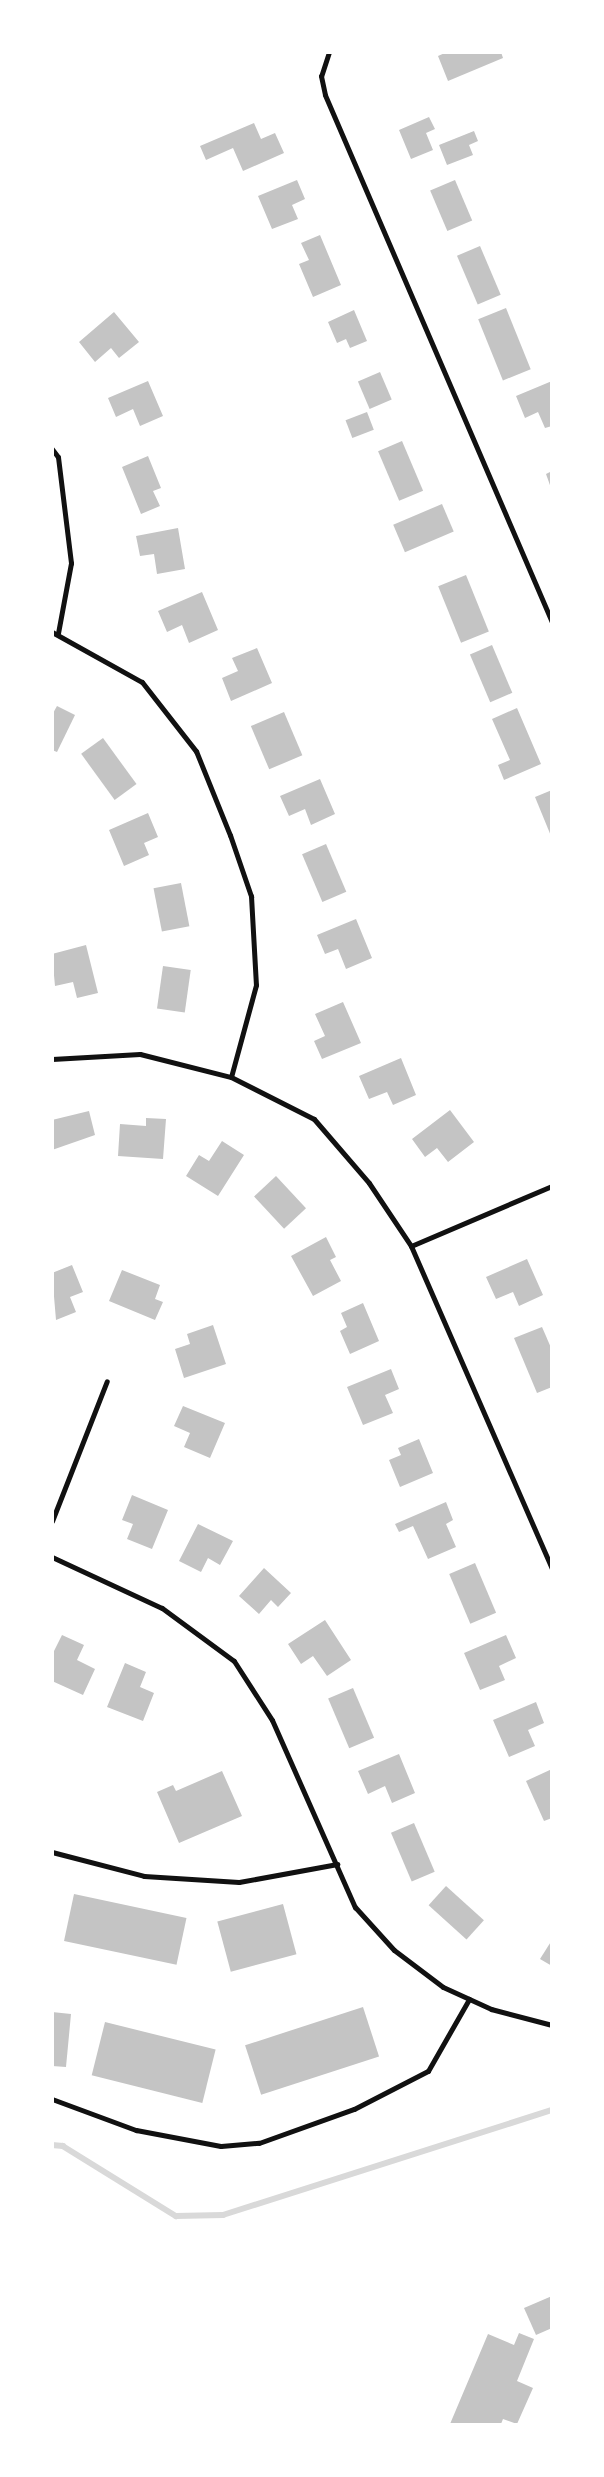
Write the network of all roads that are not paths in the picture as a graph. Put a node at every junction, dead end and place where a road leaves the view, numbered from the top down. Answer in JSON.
{"nodes":[{"id":1,"x":328,"y":52,"type":"edge"},
{"id":2,"x":52,"y":449,"type":"edge"},
{"id":3,"x":552,"y":622,"type":"edge"},
{"id":4,"x":55,"y":632,"type":"edge"},
{"id":5,"x":52,"y":1059,"type":"edge"},
{"id":6,"x":231,"y":1077,"type":"junction"},
{"id":7,"x":552,"y":1186,"type":"edge"},
{"id":8,"x":411,"y":1246,"type":"junction"},
{"id":9,"x":107,"y":1381,"type":"dead end"},
{"id":10,"x":52,"y":1521,"type":"edge"},
{"id":11,"x":52,"y":1557,"type":"edge"},
{"id":12,"x":552,"y":1569,"type":"edge"},
{"id":13,"x":52,"y":1852,"type":"edge"},
{"id":14,"x":337,"y":1864,"type":"junction"},
{"id":15,"x":470,"y":1999,"type":"junction"},
{"id":16,"x":552,"y":2025,"type":"edge"},
{"id":17,"x":52,"y":2099,"type":"edge"}],
"edges":[{"from":1,"to":3,"type":"street"},
{"from":2,"to":4,"type":"street"},
{"from":4,"to":6,"type":"street"},
{"from":5,"to":6,"type":"street"},
{"from":6,"to":8,"type":"street"},
{"from":7,"to":8,"type":"street"},
{"from":8,"to":12,"type":"street"},
{"from":9,"to":10,"type":"street"},
{"from":11,"to":14,"type":"street"},
{"from":13,"to":14,"type":"street"},
{"from":14,"to":15,"type":"street"},
{"from":15,"to":16,"type":"street"},
{"from":15,"to":17,"type":"street"}]}
